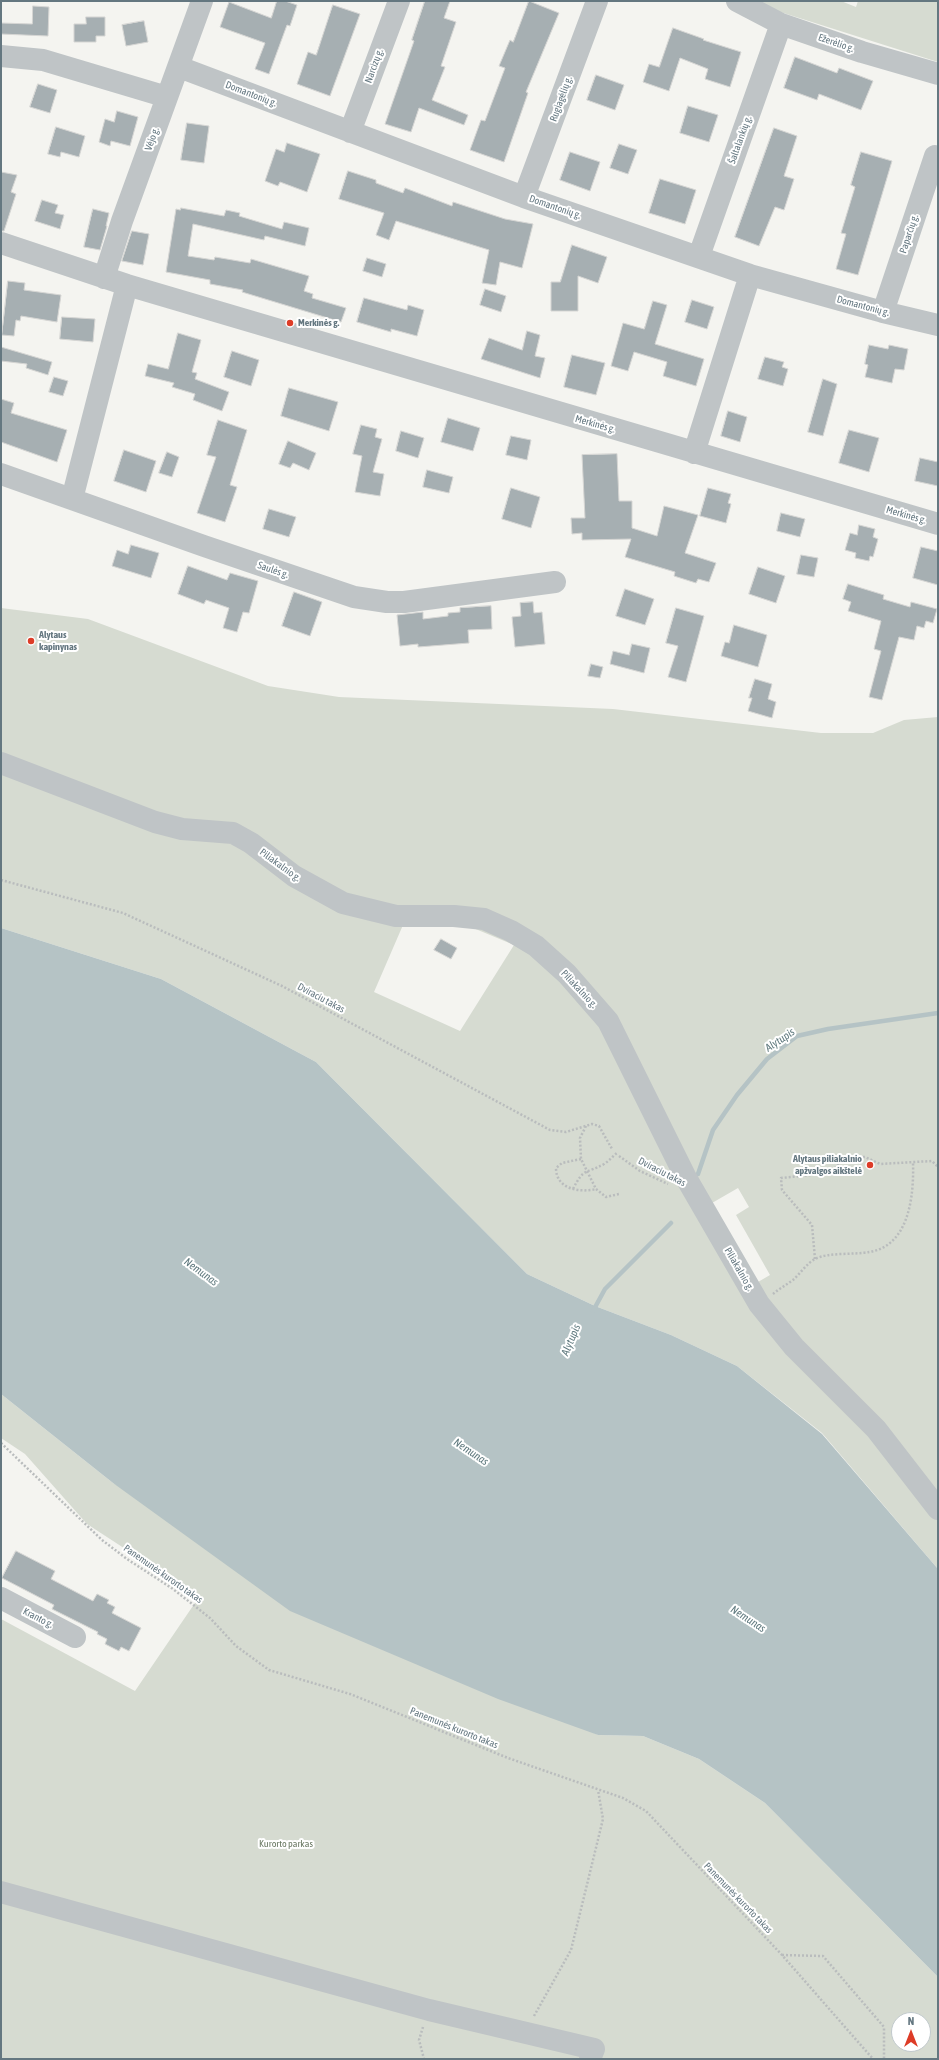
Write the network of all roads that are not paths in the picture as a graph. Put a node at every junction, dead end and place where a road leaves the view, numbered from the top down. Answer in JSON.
{"nodes":[{"id":1,"x":202,"y":1,"type":"edge"},
{"id":2,"x":399,"y":1,"type":"edge"},
{"id":3,"x":597,"y":1,"type":"edge"},
{"id":4,"x":737,"y":1,"type":"edge"},
{"id":5,"x":781,"y":24,"type":"junction"},
{"id":6,"x":1,"y":56,"type":"edge"},
{"id":7,"x":179,"y":67,"type":"junction"},
{"id":8,"x":938,"y":74,"type":"edge"},
{"id":9,"x":167,"y":97,"type":"junction"},
{"id":10,"x":350,"y":132,"type":"junction"},
{"id":11,"x":935,"y":156,"type":"dead end"},
{"id":12,"x":524,"y":197,"type":"junction"},
{"id":13,"x":1,"y":243,"type":"edge"},
{"id":14,"x":699,"y":256,"type":"junction"},
{"id":15,"x":750,"y":275,"type":"junction"},
{"id":16,"x":104,"y":278,"type":"junction"},
{"id":17,"x":127,"y":285,"type":"junction"},
{"id":18,"x":884,"y":312,"type":"junction"},
{"id":19,"x":938,"y":325,"type":"edge"},
{"id":20,"x":694,"y":453,"type":"junction"},
{"id":21,"x":1,"y":474,"type":"edge"},
{"id":22,"x":72,"y":499,"type":"junction"},
{"id":23,"x":938,"y":524,"type":"edge"},
{"id":24,"x":555,"y":582,"type":"dead end"},
{"id":25,"x":1,"y":763,"type":"edge"},
{"id":26,"x":938,"y":1509,"type":"edge"},
{"id":27,"x":1,"y":1598,"type":"edge"},
{"id":28,"x":75,"y":1637,"type":"dead end"},
{"id":29,"x":1,"y":1892,"type":"edge"},
{"id":30,"x":590,"y":2059,"type":"edge"}],
"edges":[{"from":1,"to":7,"type":"street","name":"Vėjo g."},
{"from":2,"to":10,"type":"street","name":"Narcizų g."},
{"from":3,"to":12,"type":"street","name":"Rugiagėlių g."},
{"from":4,"to":5,"type":"street","name":"Ežerėlio g."},
{"from":5,"to":8,"type":"street","name":"Ežerėlio g."},
{"from":5,"to":14,"type":"street","name":"Šaltalankių g."},
{"from":6,"to":9,"type":"street"},
{"from":7,"to":9,"type":"street","name":"Vėjo g."},
{"from":7,"to":10,"type":"street","name":"Domantonių g."},
{"from":9,"to":16,"type":"street","name":"Vėjo g."},
{"from":10,"to":12,"type":"street","name":"Domantonių g."},
{"from":11,"to":18,"type":"street","name":"Paparčių g."},
{"from":12,"to":14,"type":"street","name":"Domantonių g."},
{"from":13,"to":16,"type":"street","name":"Merkinės g."},
{"from":14,"to":15,"type":"street","name":"Domantonių g."},
{"from":15,"to":18,"type":"street","name":"Domantonių g."},
{"from":15,"to":20,"type":"street"},
{"from":16,"to":17,"type":"street","name":"Merkinės g."},
{"from":17,"to":20,"type":"street","name":"Merkinės g."},
{"from":17,"to":22,"type":"street"},
{"from":18,"to":19,"type":"street","name":"Domantonių g."},
{"from":20,"to":23,"type":"street","name":"Merkinės g."},
{"from":21,"to":22,"type":"street","name":"Saulės g."},
{"from":22,"to":24,"type":"street","name":"Saulės g."},
{"from":25,"to":26,"type":"street","name":"Piliakalnio g."},
{"from":27,"to":28,"type":"street","name":"Kranto g."},
{"from":29,"to":30,"type":"street"}]}
